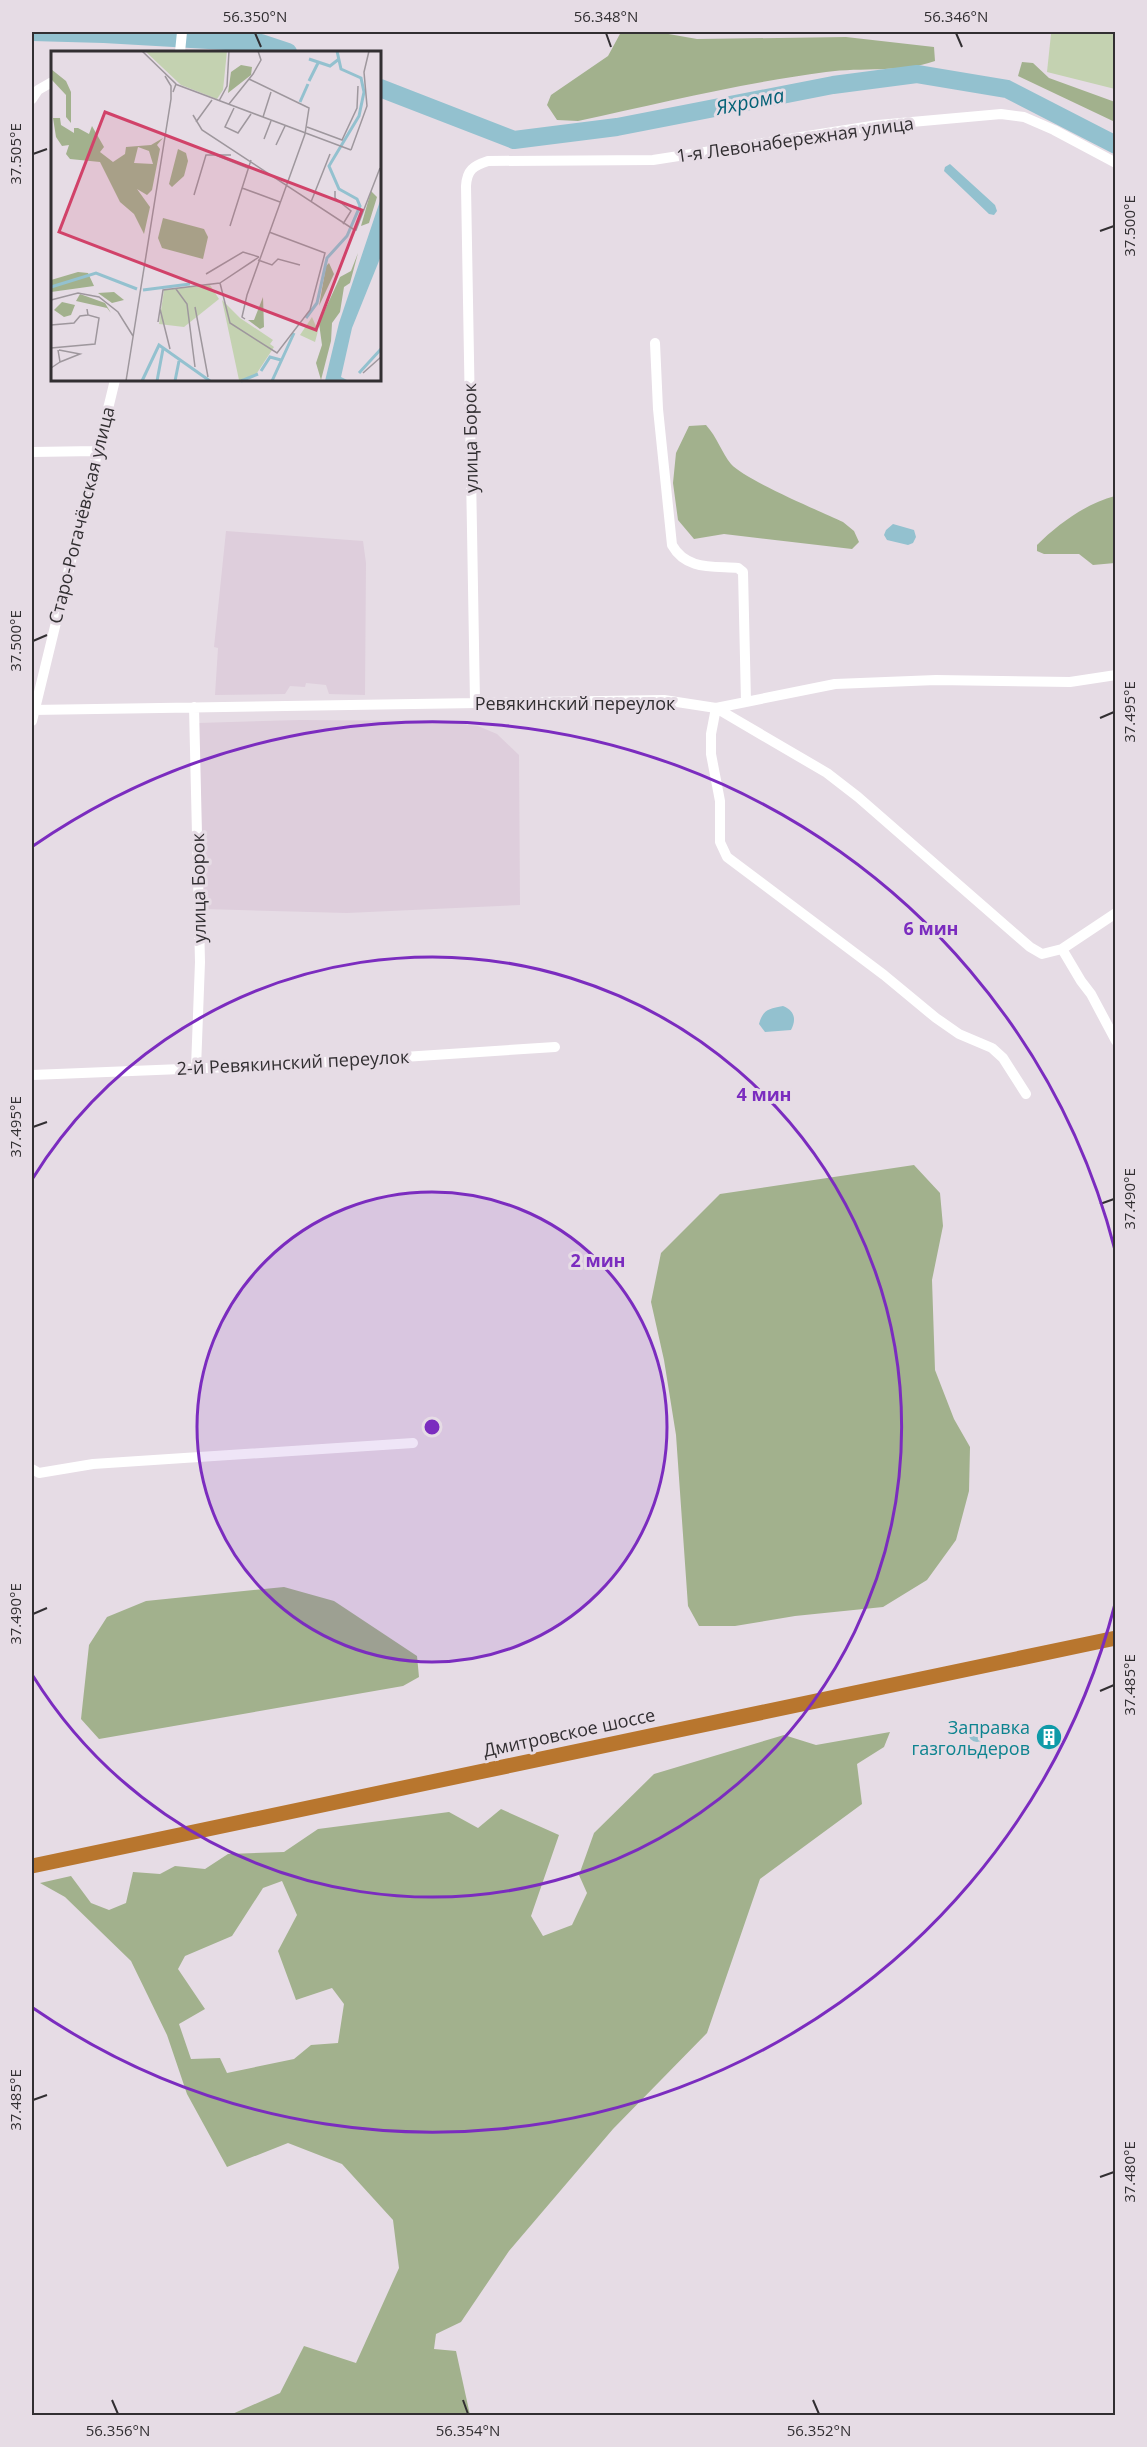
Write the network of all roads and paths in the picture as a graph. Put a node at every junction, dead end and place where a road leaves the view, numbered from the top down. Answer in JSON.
{"nodes":[{"id":1,"x":182,"y":32,"type":"edge"},
{"id":2,"x":180,"y":51,"type":"edge"},
{"id":3,"x":51,"y":83,"type":"edge"},
{"id":4,"x":32,"y":99,"type":"edge"},
{"id":5,"x":1116,"y":163,"type":"edge"},
{"id":6,"x":467,"y":173,"type":"joint"},
{"id":7,"x":655,"y":343,"type":"dead end"},
{"id":8,"x":115,"y":381,"type":"edge"},
{"id":9,"x":32,"y":452,"type":"edge"},
{"id":10,"x":97,"y":452,"type":"junction"},
{"id":11,"x":1116,"y":675,"type":"edge"},
{"id":12,"x":475,"y":702,"type":"junction"},
{"id":13,"x":746,"y":702,"type":"junction"},
{"id":14,"x":194,"y":707,"type":"junction"},
{"id":15,"x":716,"y":708,"type":"junction"},
{"id":16,"x":33,"y":710,"type":"edge"},
{"id":17,"x":32,"y":721,"type":"edge"},
{"id":18,"x":1116,"y":913,"type":"edge"},
{"id":19,"x":1062,"y":949,"type":"junction"},
{"id":20,"x":1116,"y":1041,"type":"edge"},
{"id":21,"x":555,"y":1047,"type":"dead end"},
{"id":22,"x":196,"y":1068,"type":"junction"},
{"id":23,"x":32,"y":1075,"type":"edge"},
{"id":24,"x":1026,"y":1094,"type":"dead end"},
{"id":25,"x":413,"y":1443,"type":"dead end"},
{"id":26,"x":32,"y":1468,"type":"edge"},
{"id":27,"x":1116,"y":1638,"type":"edge"},
{"id":28,"x":32,"y":1866,"type":"edge"}],
"edges":[{"from":1,"to":2,"type":"street"},
{"from":3,"to":4,"type":"street"},
{"from":5,"to":6,"type":"street","name":"1-я Левонабережная улица"},
{"from":6,"to":12,"type":"street","name":"улица Борок"},
{"from":7,"to":13,"type":"street"},
{"from":8,"to":10,"type":"street","name":"Старо-Рогачёвская улица"},
{"from":9,"to":10,"type":"street"},
{"from":10,"to":16,"type":"street","name":"Старо-Рогачёвская улица"},
{"from":11,"to":13,"type":"street","name":"Ревякинский переулок"},
{"from":12,"to":14,"type":"street","name":"Ревякинский переулок"},
{"from":12,"to":15,"type":"street","name":"Ревякинский переулок"},
{"from":13,"to":15,"type":"street","name":"Ревякинский переулок"},
{"from":14,"to":16,"type":"street","name":"Ревякинский переулок"},
{"from":14,"to":22,"type":"street","name":"улица Борок"},
{"from":15,"to":19,"type":"street"},
{"from":15,"to":24,"type":"street"},
{"from":16,"to":17,"type":"street","name":"Старо-Рогачёвская улица"},
{"from":18,"to":19,"type":"street"},
{"from":19,"to":20,"type":"street"},
{"from":21,"to":22,"type":"street","name":"2-й Ревякинский переулок"},
{"from":22,"to":23,"type":"street","name":"2-й Ревякинский переулок"},
{"from":25,"to":26,"type":"street"},
{"from":27,"to":28,"type":"highway","name":"Дмитровское шоссе"}]}
